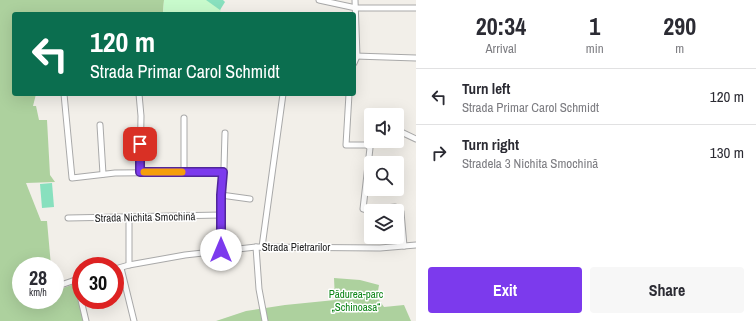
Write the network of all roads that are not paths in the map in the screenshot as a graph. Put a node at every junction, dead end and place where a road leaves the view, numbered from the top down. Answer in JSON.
{"nodes":[{"id":1,"x":319,"y":0,"type":"edge"},
{"id":2,"x":355,"y":0,"type":"edge"},
{"id":3,"x":356,"y":8,"type":"junction"},
{"id":4,"x":416,"y":8,"type":"edge"},
{"id":5,"x":356,"y":56,"type":"edge"},
{"id":6,"x":416,"y":58,"type":"edge"},
{"id":7,"x":64,"y":96,"type":"edge"},
{"id":8,"x":139,"y":96,"type":"edge"},
{"id":9,"x":283,"y":96,"type":"edge"},
{"id":10,"x":348,"y":96,"type":"edge"},
{"id":11,"x":184,"y":118,"type":"dead end"},
{"id":12,"x":100,"y":125,"type":"dead end"},
{"id":13,"x":225,"y":133,"type":"dead end"},
{"id":14,"x":404,"y":133,"type":"edge"},
{"id":15,"x":416,"y":139,"type":"edge"},
{"id":16,"x":140,"y":172,"type":"junction"},
{"id":17,"x":184,"y":172,"type":"junction"},
{"id":18,"x":223,"y":172,"type":"junction"},
{"id":19,"x":103,"y":174,"type":"junction"},
{"id":20,"x":221,"y":195,"type":"junction"},
{"id":21,"x":250,"y":199,"type":"dead end"},
{"id":22,"x":221,"y":215,"type":"junction"},
{"id":23,"x":128,"y":216,"type":"junction"},
{"id":24,"x":68,"y":218,"type":"dead end"},
{"id":25,"x":416,"y":245,"type":"edge"},
{"id":26,"x":404,"y":246,"type":"junction"},
{"id":27,"x":256,"y":247,"type":"junction"},
{"id":28,"x":262,"y":247,"type":"junction"},
{"id":29,"x":221,"y":250,"type":"junction"},
{"id":30,"x":129,"y":265,"type":"junction"},
{"id":31,"x":124,"y":267,"type":"edge"},
{"id":32,"x":124,"y":280,"type":"edge"},
{"id":33,"x":83,"y":309,"type":"edge"},
{"id":34,"x":86,"y":321,"type":"edge"},
{"id":35,"x":134,"y":321,"type":"edge"},
{"id":36,"x":265,"y":321,"type":"edge"}],
"edges":[{"from":1,"to":3,"type":"street"},
{"from":2,"to":3,"type":"street"},
{"from":3,"to":4,"type":"street"},
{"from":3,"to":5,"type":"street"},
{"from":5,"to":6,"type":"street"},
{"from":7,"to":19,"type":"street"},
{"from":8,"to":16,"type":"street"},
{"from":9,"to":28,"type":"street"},
{"from":10,"to":26,"type":"street"},
{"from":11,"to":17,"type":"street"},
{"from":12,"to":19,"type":"street"},
{"from":13,"to":18,"type":"street"},
{"from":14,"to":15,"type":"street"},
{"from":16,"to":17,"type":"street"},
{"from":16,"to":19,"type":"street"},
{"from":17,"to":18,"type":"street"},
{"from":18,"to":20,"type":"street"},
{"from":20,"to":21,"type":"street"},
{"from":20,"to":22,"type":"street"},
{"from":22,"to":23,"type":"street","name":"Strada Nichita Smochină"},
{"from":22,"to":29,"type":"street"},
{"from":23,"to":24,"type":"street","name":"Strada Nichita Smochină"},
{"from":23,"to":30,"type":"street"},
{"from":25,"to":26,"type":"street","name":"Strada Pietrarilor"},
{"from":26,"to":28,"type":"street","name":"Strada Pietrarilor"},
{"from":27,"to":28,"type":"street","name":"Strada Pietrarilor"},
{"from":27,"to":29,"type":"street","name":"Strada Pietrarilor"},
{"from":27,"to":36,"type":"street"},
{"from":29,"to":30,"type":"street","name":"Strada Pietrarilor"},
{"from":30,"to":31,"type":"street","name":"Strada Pietrarilor"},
{"from":32,"to":35,"type":"street"},
{"from":33,"to":34,"type":"street"}]}
